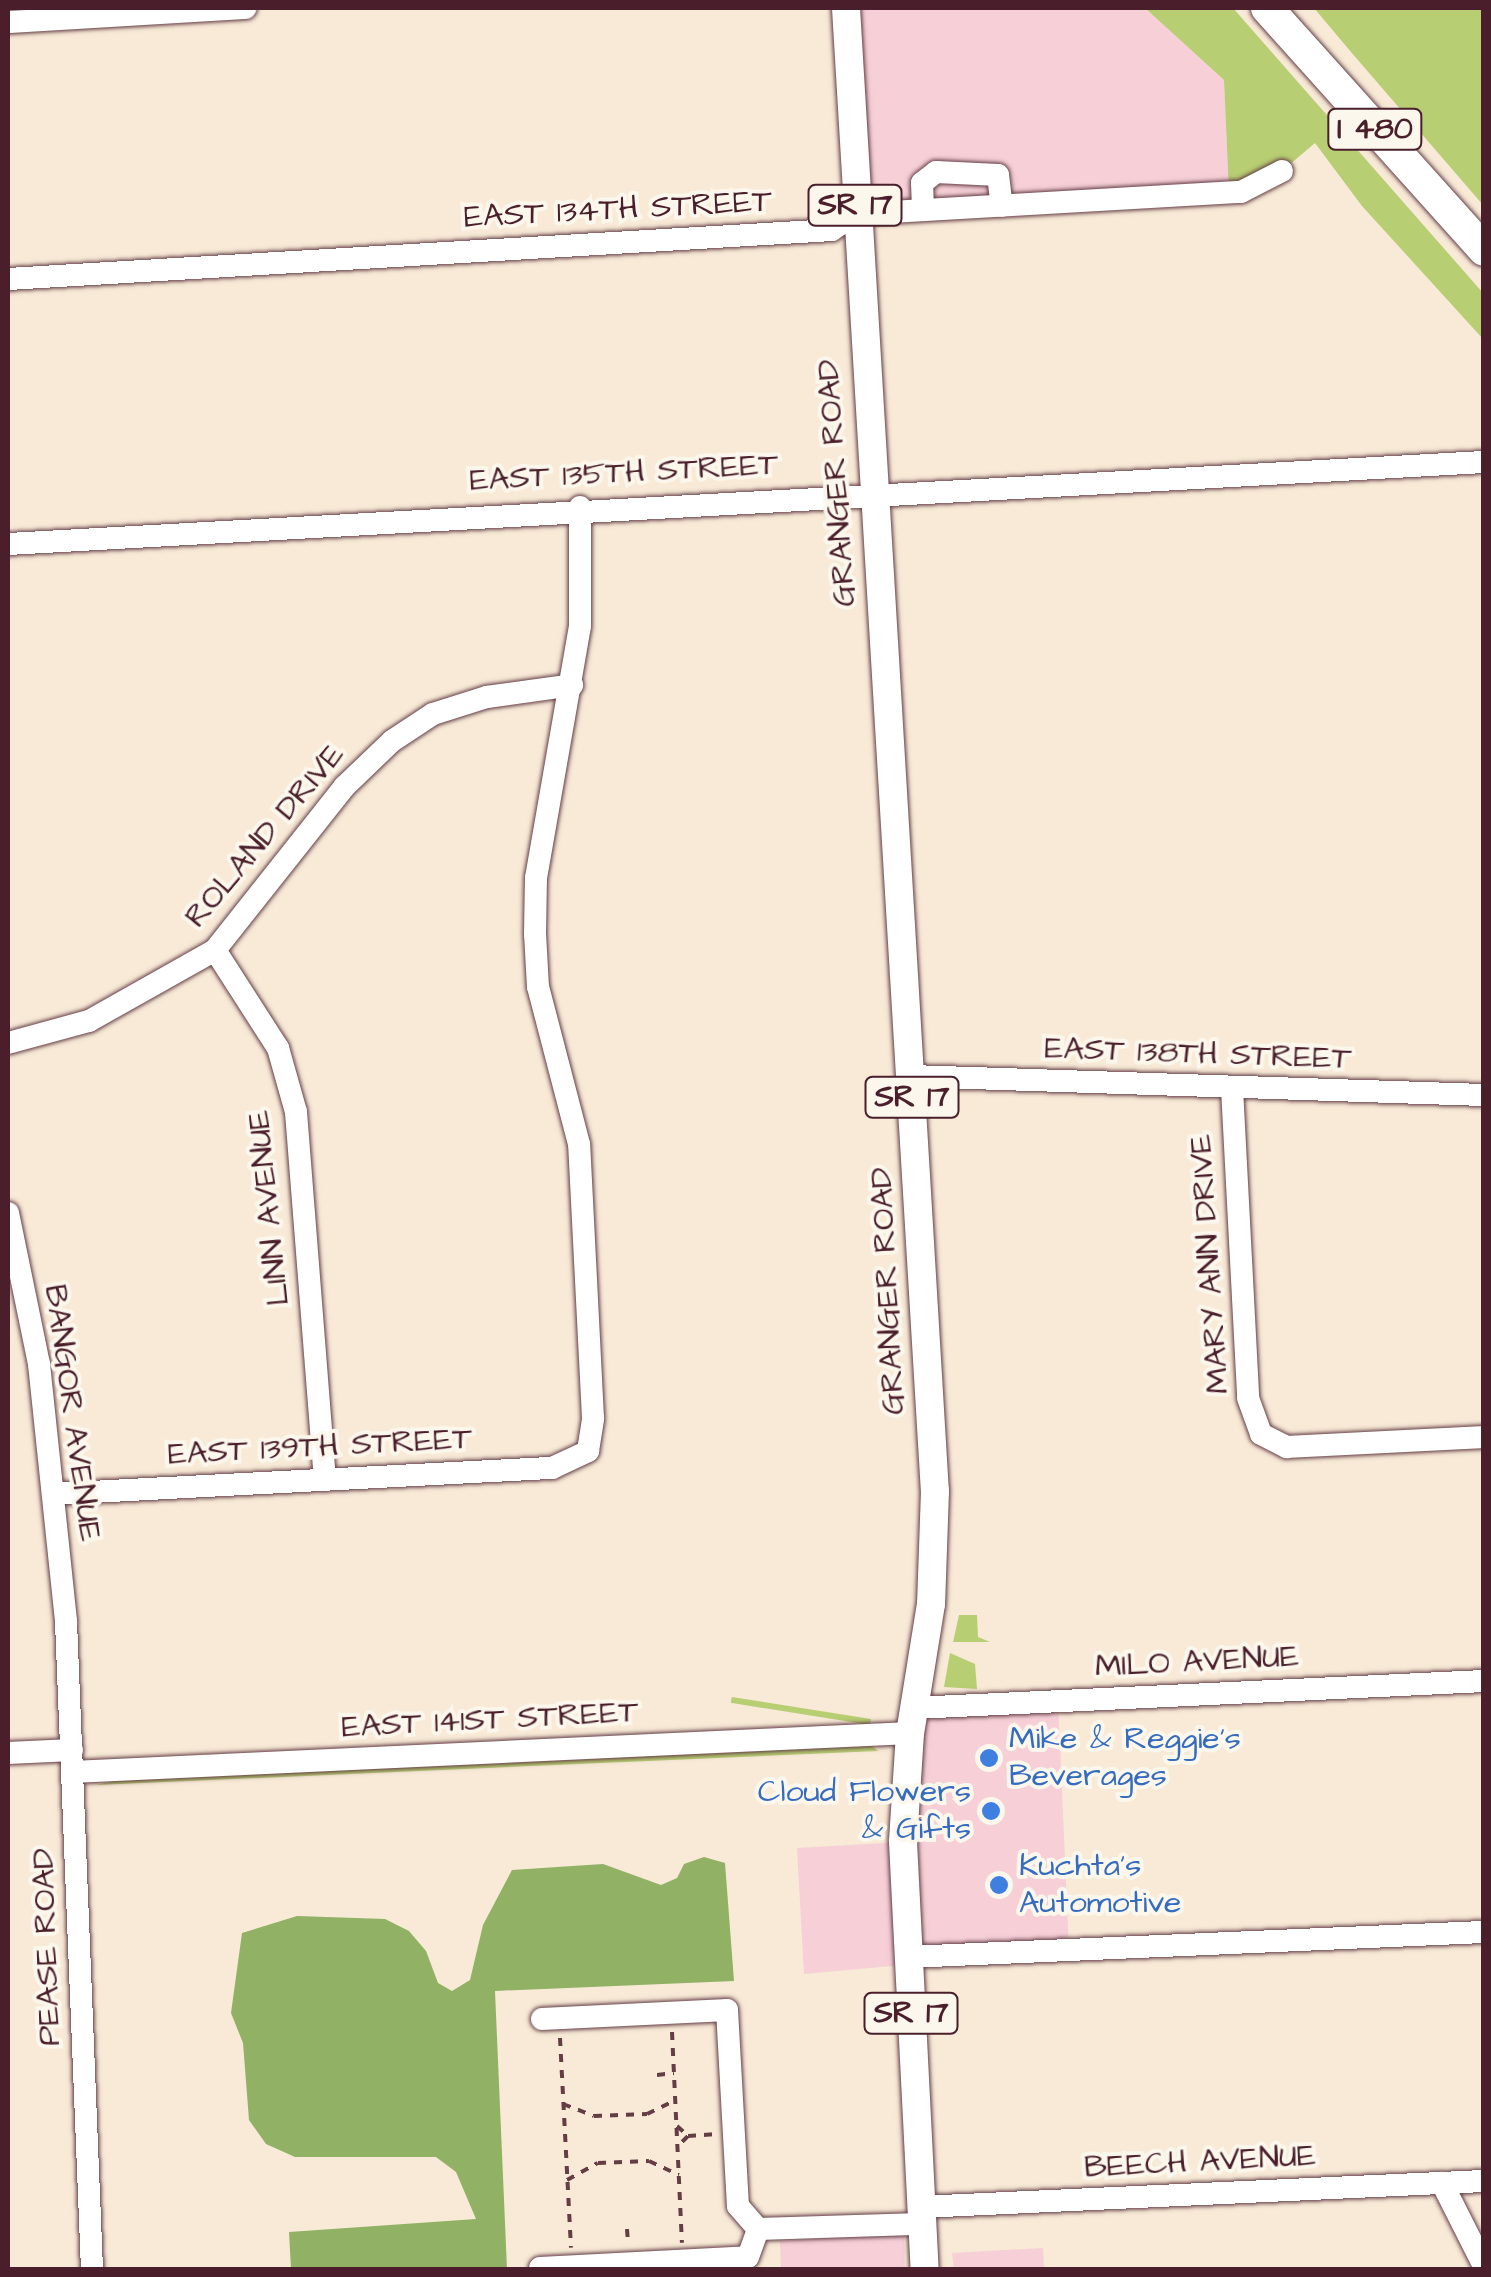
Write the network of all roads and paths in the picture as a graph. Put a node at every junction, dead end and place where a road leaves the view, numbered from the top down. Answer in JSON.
{"nodes":[{"id":1,"x":246,"y":8,"type":"edge"},
{"id":2,"x":846,"y":8,"type":"edge"},
{"id":3,"x":1267,"y":8,"type":"edge"},
{"id":4,"x":8,"y":22,"type":"edge"},
{"id":5,"x":1282,"y":171,"type":"dead end"},
{"id":6,"x":1002,"y":206,"type":"junction"},
{"id":7,"x":923,"y":210,"type":"junction"},
{"id":8,"x":856,"y":214,"type":"junction"},
{"id":9,"x":1484,"y":250,"type":"edge"},
{"id":10,"x":8,"y":279,"type":"edge"},
{"id":11,"x":1484,"y":462,"type":"edge"},
{"id":12,"x":872,"y":492,"type":"junction"},
{"id":13,"x":580,"y":507,"type":"junction"},
{"id":14,"x":8,"y":544,"type":"edge"},
{"id":15,"x":572,"y":685,"type":"junction"},
{"id":16,"x":215,"y":950,"type":"junction"},
{"id":17,"x":8,"y":1043,"type":"edge"},
{"id":18,"x":911,"y":1076,"type":"junction"},
{"id":19,"x":1232,"y":1088,"type":"junction"},
{"id":20,"x":1484,"y":1095,"type":"edge"},
{"id":21,"x":8,"y":1213,"type":"edge"},
{"id":22,"x":1484,"y":1437,"type":"edge"},
{"id":23,"x":325,"y":1479,"type":"junction"},
{"id":24,"x":52,"y":1494,"type":"junction"},
{"id":25,"x":66,"y":1622,"type":"joint"},
{"id":26,"x":1484,"y":1681,"type":"edge"},
{"id":27,"x":912,"y":1721,"type":"junction"},
{"id":28,"x":8,"y":1753,"type":"edge"},
{"id":29,"x":72,"y":1761,"type":"junction"},
{"id":30,"x":1484,"y":1932,"type":"edge"},
{"id":31,"x":908,"y":1958,"type":"junction"},
{"id":32,"x":672,"y":2013,"type":"junction"},
{"id":33,"x":550,"y":2018,"type":"joint"},
{"id":34,"x":674,"y":2073,"type":"junction"},
{"id":35,"x":657,"y":2074,"type":"dead end"},
{"id":36,"x":676,"y":2100,"type":"junction"},
{"id":37,"x":564,"y":2104,"type":"junction"},
{"id":38,"x":676,"y":2126,"type":"junction"},
{"id":39,"x":734,"y":2133,"type":"junction"},
{"id":40,"x":688,"y":2136,"type":"junction"},
{"id":41,"x":678,"y":2146,"type":"junction"},
{"id":42,"x":679,"y":2175,"type":"junction"},
{"id":43,"x":567,"y":2180,"type":"junction"},
{"id":44,"x":1484,"y":2181,"type":"edge"},
{"id":45,"x":1442,"y":2183,"type":"junction"},
{"id":46,"x":920,"y":2216,"type":"junction"},
{"id":47,"x":758,"y":2229,"type":"junction"},
{"id":48,"x":683,"y":2260,"type":"junction"},
{"id":49,"x":572,"y":2266,"type":"junction"},
{"id":50,"x":1484,"y":2266,"type":"edge"},
{"id":51,"x":540,"y":2268,"type":"edge"},
{"id":52,"x":92,"y":2270,"type":"edge"},
{"id":53,"x":924,"y":2270,"type":"edge"}],
"edges":[{"from":1,"to":4,"type":"street"},
{"from":2,"to":8,"type":"main road","name":"GRANGER ROAD","number":"SR 17"},
{"from":3,"to":9,"type":"highway","number":"I 480"},
{"from":5,"to":6,"type":"street","name":"EAST 134TH STREET"},
{"from":6,"to":7,"type":"street","name":"EAST 134TH STREET"},
{"from":6,"to":7,"type":"street"},
{"from":7,"to":8,"type":"street","name":"EAST 134TH STREET"},
{"from":8,"to":10,"type":"street","name":"EAST 134TH STREET"},
{"from":8,"to":12,"type":"main road","name":"GRANGER ROAD","number":"SR 17"},
{"from":11,"to":12,"type":"street","name":"EAST 135TH STREET"},
{"from":12,"to":13,"type":"street","name":"EAST 135TH STREET"},
{"from":12,"to":18,"type":"main road","name":"GRANGER ROAD","number":"SR 17"},
{"from":13,"to":14,"type":"street","name":"EAST 135TH STREET"},
{"from":13,"to":15,"type":"street"},
{"from":15,"to":16,"type":"street","name":"ROLAND DRIVE"},
{"from":15,"to":23,"type":"street","name":"EAST 139TH STREET"},
{"from":16,"to":17,"type":"street","name":"ROLAND DRIVE"},
{"from":16,"to":23,"type":"street","name":"LINN AVENUE"},
{"from":18,"to":19,"type":"street","name":"EAST 138TH STREET"},
{"from":18,"to":27,"type":"main road","name":"GRANGER ROAD","number":"SR 17"},
{"from":19,"to":20,"type":"street","name":"EAST 138TH STREET"},
{"from":19,"to":22,"type":"street","name":"MARY ANN DRIVE"},
{"from":21,"to":24,"type":"street","name":"BANGOR AVENUE"},
{"from":23,"to":24,"type":"street","name":"EAST 139TH STREET"},
{"from":24,"to":25,"type":"street","name":"BANGOR AVENUE"},
{"from":25,"to":29,"type":"street","name":"PEASE ROAD"},
{"from":26,"to":27,"type":"street","name":"MILO AVENUE"},
{"from":27,"to":29,"type":"street","name":"EAST 141ST STREET"},
{"from":27,"to":31,"type":"main road","name":"GRANGER ROAD","number":"SR 17"},
{"from":28,"to":29,"type":"street","name":"EAST 141ST STREET"},
{"from":29,"to":52,"type":"street","name":"PEASE ROAD"},
{"from":30,"to":31,"type":"street"},
{"from":31,"to":46,"type":"main road","name":"GRANGER ROAD","number":"SR 17"},
{"from":32,"to":33,"type":"street"},
{"from":32,"to":34,"type":"path"},
{"from":32,"to":39,"type":"street"},
{"from":33,"to":37,"type":"path"},
{"from":34,"to":35,"type":"path"},
{"from":34,"to":36,"type":"path"},
{"from":36,"to":37,"type":"path"},
{"from":36,"to":38,"type":"path"},
{"from":37,"to":43,"type":"path"},
{"from":38,"to":40,"type":"path"},
{"from":38,"to":41,"type":"path"},
{"from":39,"to":40,"type":"path"},
{"from":39,"to":47,"type":"street"},
{"from":40,"to":41,"type":"path"},
{"from":41,"to":42,"type":"path"},
{"from":42,"to":43,"type":"path"},
{"from":42,"to":48,"type":"path"},
{"from":43,"to":49,"type":"path"},
{"from":44,"to":45,"type":"street","name":"BEECH AVENUE"},
{"from":45,"to":46,"type":"street","name":"BEECH AVENUE"},
{"from":45,"to":50,"type":"street"},
{"from":46,"to":47,"type":"street","name":"BEECH AVENUE"},
{"from":46,"to":53,"type":"main road","name":"GRANGER ROAD","number":"SR 17"},
{"from":47,"to":48,"type":"street"},
{"from":48,"to":49,"type":"street"},
{"from":49,"to":51,"type":"street"}]}
